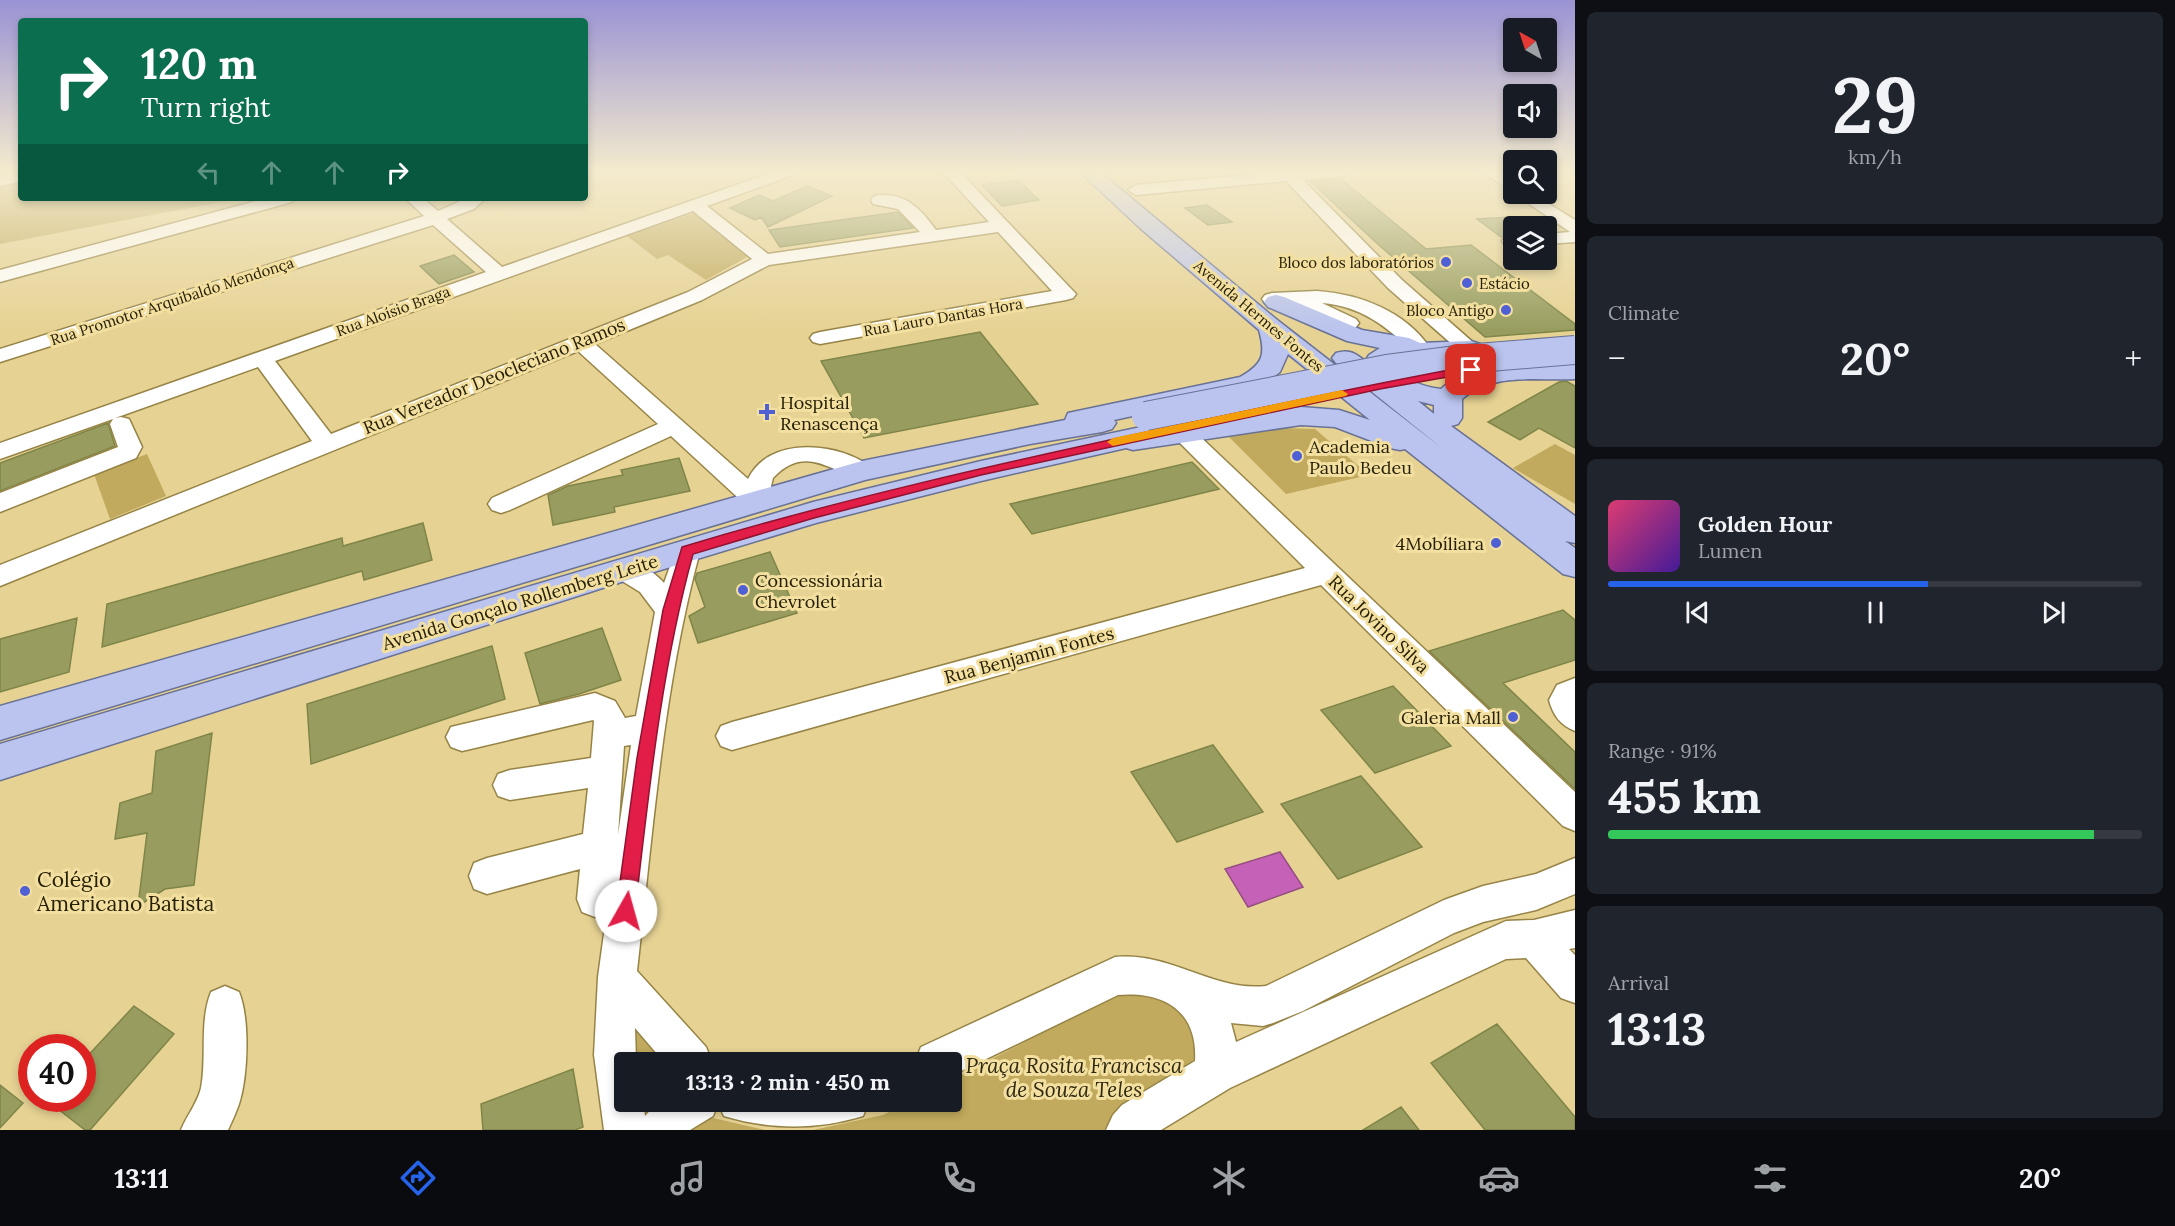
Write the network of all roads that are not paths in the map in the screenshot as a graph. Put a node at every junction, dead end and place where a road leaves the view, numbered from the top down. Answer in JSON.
{"nodes":[{"id":1,"x":188,"y":225,"type":"edge"},
{"id":2,"x":374,"y":225,"type":"edge"},
{"id":3,"x":444,"y":225,"type":"edge"},
{"id":4,"x":639,"y":225,"type":"edge"},
{"id":5,"x":720,"y":225,"type":"edge"},
{"id":6,"x":922,"y":225,"type":"edge"},
{"id":7,"x":1163,"y":225,"type":"edge"},
{"id":8,"x":1179,"y":225,"type":"edge"},
{"id":9,"x":1337,"y":225,"type":"edge"},
{"id":10,"x":1001,"y":226,"type":"joint"},
{"id":11,"x":932,"y":236,"type":"junction"},
{"id":12,"x":1575,"y":237,"type":"edge"},
{"id":13,"x":1557,"y":238,"type":"edge"},
{"id":14,"x":1207,"y":247,"type":"dead end"},
{"id":15,"x":764,"y":260,"type":"junction"},
{"id":16,"x":498,"y":273,"type":"junction"},
{"id":17,"x":0,"y":276,"type":"edge"},
{"id":18,"x":1253,"y":284,"type":"dead end"},
{"id":19,"x":1278,"y":307,"type":"junction"},
{"id":20,"x":1349,"y":324,"type":"dead end"},
{"id":21,"x":820,"y":338,"type":"dead end"},
{"id":22,"x":581,"y":342,"type":"junction"},
{"id":23,"x":1575,"y":342,"type":"edge"},
{"id":24,"x":1427,"y":349,"type":"junction"},
{"id":25,"x":1469,"y":349,"type":"junction"},
{"id":26,"x":1575,"y":350,"type":"edge"},
{"id":27,"x":0,"y":356,"type":"edge"},
{"id":28,"x":262,"y":358,"type":"junction"},
{"id":29,"x":1275,"y":361,"type":"junction"},
{"id":30,"x":1575,"y":363,"type":"edge"},
{"id":31,"x":1575,"y":371,"type":"edge"},
{"id":32,"x":1448,"y":397,"type":"junction"},
{"id":33,"x":1339,"y":419,"type":"junction"},
{"id":34,"x":121,"y":424,"type":"dead end"},
{"id":35,"x":672,"y":426,"type":"junction"},
{"id":36,"x":1161,"y":427,"type":"junction"},
{"id":37,"x":1030,"y":435,"type":"junction"},
{"id":38,"x":326,"y":443,"type":"junction"},
{"id":39,"x":1454,"y":443,"type":"junction"},
{"id":40,"x":1424,"y":450,"type":"junction"},
{"id":41,"x":0,"y":451,"type":"edge"},
{"id":42,"x":759,"y":501,"type":"junction"},
{"id":43,"x":0,"y":504,"type":"edge"},
{"id":44,"x":501,"y":504,"type":"dead end"},
{"id":45,"x":1575,"y":532,"type":"edge"},
{"id":46,"x":687,"y":551,"type":"junction"},
{"id":47,"x":1575,"y":564,"type":"edge"},
{"id":48,"x":624,"y":569,"type":"junction"},
{"id":49,"x":1326,"y":573,"type":"junction"},
{"id":50,"x":0,"y":576,"type":"edge"},
{"id":51,"x":670,"y":610,"type":"junction"},
{"id":52,"x":1575,"y":691,"type":"edge"},
{"id":53,"x":1575,"y":717,"type":"edge"},
{"id":54,"x":0,"y":723,"type":"edge"},
{"id":55,"x":651,"y":728,"type":"junction"},
{"id":56,"x":609,"y":734,"type":"junction"},
{"id":57,"x":732,"y":736,"type":"dead end"},
{"id":58,"x":462,"y":737,"type":"dead end"},
{"id":59,"x":0,"y":762,"type":"edge"},
{"id":60,"x":607,"y":770,"type":"junction"},
{"id":61,"x":510,"y":785,"type":"dead end"},
{"id":62,"x":1575,"y":815,"type":"edge"},
{"id":63,"x":599,"y":847,"type":"junction"},
{"id":64,"x":487,"y":876,"type":"dead end"},
{"id":65,"x":1575,"y":876,"type":"edge"},
{"id":66,"x":595,"y":899,"type":"dead end"},
{"id":67,"x":1575,"y":929,"type":"edge"},
{"id":68,"x":1534,"y":939,"type":"junction"},
{"id":69,"x":617,"y":977,"type":"junction"},
{"id":70,"x":1575,"y":984,"type":"edge"},
{"id":71,"x":1181,"y":986,"type":"junction"},
{"id":72,"x":225,"y":1006,"type":"dead end"},
{"id":73,"x":682,"y":1052,"type":"edge"},
{"id":74,"x":957,"y":1052,"type":"edge"},
{"id":75,"x":1215,"y":1073,"type":"junction"},
{"id":76,"x":679,"y":1112,"type":"edge"},
{"id":77,"x":203,"y":1130,"type":"edge"},
{"id":78,"x":626,"y":1130,"type":"edge"},
{"id":79,"x":661,"y":1130,"type":"edge"},
{"id":80,"x":1128,"y":1130,"type":"edge"}],
"edges":[{"from":1,"to":17,"type":"street"},
{"from":2,"to":27,"type":"street","name":"Rua Promotor Arquibaldo Mendonça"},
{"from":3,"to":16,"type":"street"},
{"from":4,"to":16,"type":"street","name":"Rua Aloísio Braga"},
{"from":5,"to":15,"type":"street"},
{"from":6,"to":11,"type":"street"},
{"from":7,"to":19,"type":"main road","name":"Avenida Hermes Fontes"},
{"from":8,"to":14,"type":"main road","name":"Avenida Hermes Fontes"},
{"from":9,"to":25,"type":"street"},
{"from":10,"to":11,"type":"street","name":"Rua Vereador Deocleciano Ramos"},
{"from":10,"to":21,"type":"street","name":"Rua Lauro Dantas Hora"},
{"from":11,"to":15,"type":"street","name":"Rua Vereador Deocleciano Ramos"},
{"from":12,"to":13,"type":"street"},
{"from":15,"to":22,"type":"street","name":"Rua Vereador Deocleciano Ramos"},
{"from":16,"to":28,"type":"street","name":"Rua Aloísio Braga"},
{"from":18,"to":19,"type":"main road","name":"Avenida Hermes Fontes"},
{"from":19,"to":20,"type":"street"},
{"from":19,"to":24,"type":"main road"},
{"from":19,"to":29,"type":"main road"},
{"from":19,"to":39,"type":"main road","name":"Avenida Hermes Fontes"},
{"from":19,"to":40,"type":"main road","name":"Avenida Hermes Fontes"},
{"from":22,"to":35,"type":"street"},
{"from":22,"to":38,"type":"street","name":"Rua Vereador Deocleciano Ramos"},
{"from":23,"to":25,"type":"main road"},
{"from":24,"to":25,"type":"main road"},
{"from":24,"to":32,"type":"main road"},
{"from":26,"to":36,"type":"main road","bridge":true},
{"from":28,"to":38,"type":"street"},
{"from":28,"to":41,"type":"street","name":"Rua Aloísio Braga"},
{"from":29,"to":33,"type":"main road"},
{"from":29,"to":37,"type":"main road"},
{"from":30,"to":36,"type":"main road","name":"Avenida Gonçalo Rollemberg Leite"},
{"from":31,"to":32,"type":"main road"},
{"from":32,"to":39,"type":"main road"},
{"from":33,"to":36,"type":"main road"},
{"from":33,"to":40,"type":"main road"},
{"from":34,"to":43,"type":"street"},
{"from":35,"to":42,"type":"street"},
{"from":35,"to":44,"type":"street"},
{"from":36,"to":37,"type":"main road","name":"Avenida Gonçalo Rollemberg Leite"},
{"from":36,"to":46,"type":"main road","name":"Avenida Gonçalo Rollemberg Leite"},
{"from":36,"to":49,"type":"street","name":"Rua Jovino Silva"},
{"from":37,"to":42,"type":"main road","name":"Avenida Gonçalo Rollemberg Leite"},
{"from":38,"to":50,"type":"street","name":"Rua Vereador Deocleciano Ramos"},
{"from":39,"to":45,"type":"main road","name":"Avenida Hermes Fontes"},
{"from":40,"to":47,"type":"main road","name":"Avenida Hermes Fontes"},
{"from":42,"to":54,"type":"main road","name":"Avenida Gonçalo Rollemberg Leite"},
{"from":46,"to":48,"type":"main road","name":"Avenida Gonçalo Rollemberg Leite"},
{"from":46,"to":51,"type":"street"},
{"from":48,"to":51,"type":"street"},
{"from":48,"to":59,"type":"main road","name":"Avenida Gonçalo Rollemberg Leite"},
{"from":49,"to":57,"type":"street","name":"Rua Benjamin Fontes"},
{"from":49,"to":62,"type":"street","name":"Rua Jovino Silva"},
{"from":51,"to":55,"type":"street"},
{"from":52,"to":53,"type":"street"},
{"from":55,"to":56,"type":"street"},
{"from":55,"to":69,"type":"street"},
{"from":56,"to":58,"type":"street"},
{"from":56,"to":60,"type":"street"},
{"from":60,"to":61,"type":"street"},
{"from":60,"to":63,"type":"street"},
{"from":63,"to":64,"type":"street"},
{"from":63,"to":66,"type":"street"},
{"from":65,"to":71,"type":"street"},
{"from":67,"to":68,"type":"street"},
{"from":68,"to":70,"type":"street"},
{"from":68,"to":75,"type":"street"},
{"from":69,"to":73,"type":"street"},
{"from":69,"to":78,"type":"street"},
{"from":71,"to":74,"type":"street"},
{"from":71,"to":75,"type":"street"},
{"from":72,"to":77,"type":"street"},
{"from":75,"to":80,"type":"street"},
{"from":76,"to":79,"type":"street"}]}
